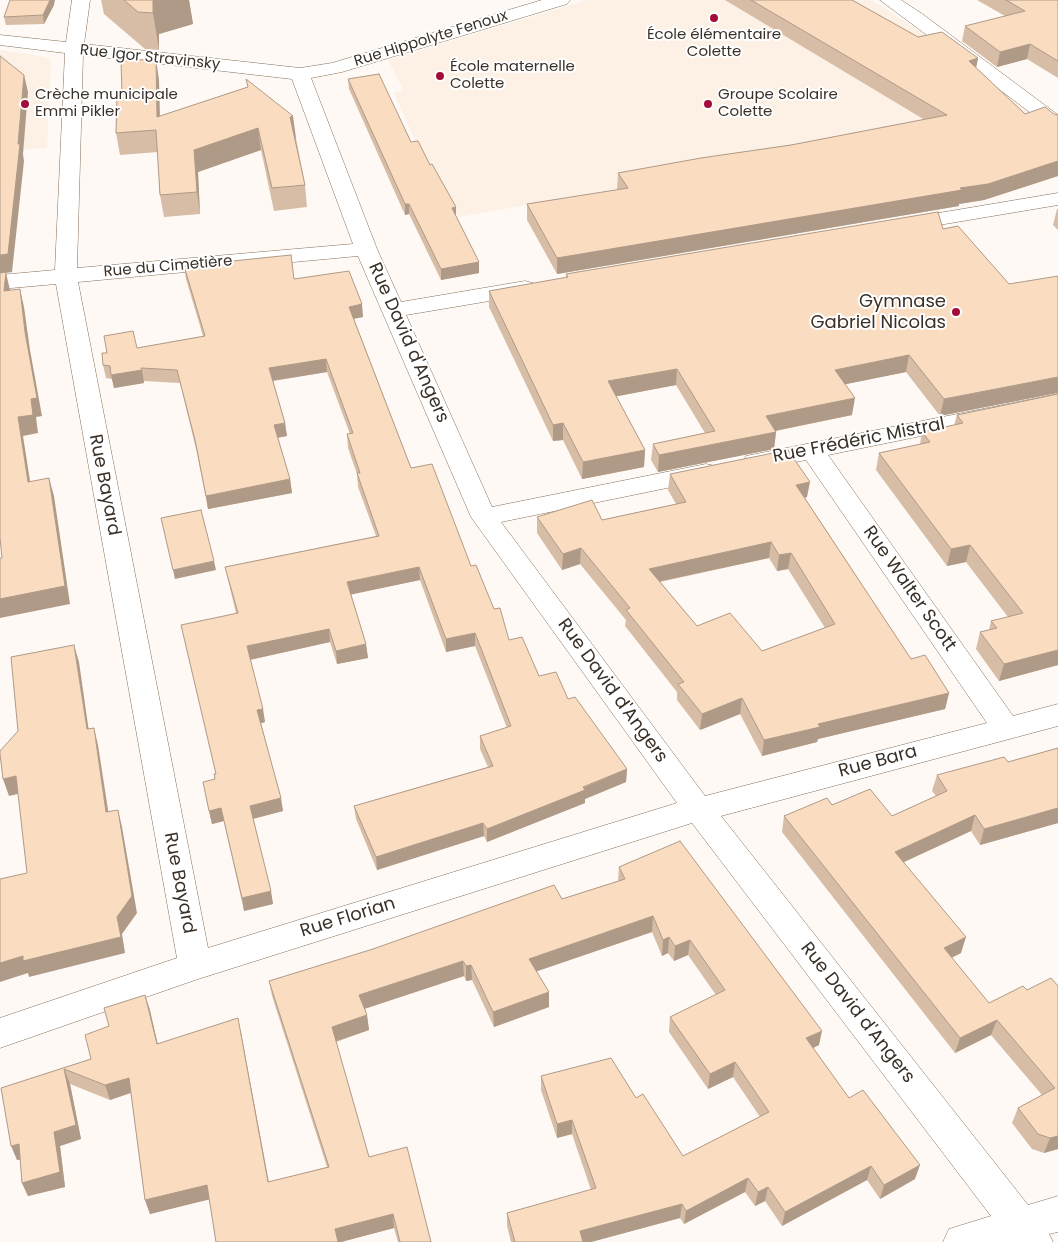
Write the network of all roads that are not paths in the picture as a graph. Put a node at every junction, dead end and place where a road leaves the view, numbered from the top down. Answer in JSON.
{"nodes":[{"id":1,"x":81,"y":0,"type":"edge"},
{"id":2,"x":561,"y":0,"type":"edge"},
{"id":3,"x":889,"y":0,"type":"edge"},
{"id":4,"x":0,"y":40,"type":"edge"},
{"id":5,"x":74,"y":49,"type":"junction"},
{"id":6,"x":300,"y":74,"type":"junction"},
{"id":7,"x":1058,"y":124,"type":"edge"},
{"id":8,"x":1058,"y":199,"type":"edge"},
{"id":9,"x":882,"y":228,"type":"edge"},
{"id":10,"x":366,"y":249,"type":"junction"},
{"id":11,"x":66,"y":276,"type":"junction"},
{"id":12,"x":0,"y":282,"type":"edge"},
{"id":13,"x":548,"y":284,"type":"edge"},
{"id":14,"x":394,"y":310,"type":"junction"},
{"id":15,"x":1058,"y":401,"type":"edge"},
{"id":16,"x":812,"y":450,"type":"junction"},
{"id":17,"x":484,"y":517,"type":"junction"},
{"id":18,"x":1058,"y":715,"type":"edge"},
{"id":19,"x":1006,"y":728,"type":"junction"},
{"id":20,"x":698,"y":809,"type":"junction"},
{"id":21,"x":194,"y":966,"type":"junction"},
{"id":22,"x":0,"y":1033,"type":"edge"},
{"id":23,"x":1058,"y":1214,"type":"edge"},
{"id":24,"x":1028,"y":1233,"type":"edge"},
{"id":25,"x":962,"y":1242,"type":"edge"}],
"edges":[{"from":1,"to":5,"type":"street","name":"Rue Bayard"},
{"from":2,"to":6,"type":"street","name":"Rue Hippolyte Fenoux"},
{"from":3,"to":7,"type":"street"},
{"from":4,"to":5,"type":"street","name":"Rue Igor Stravinsky"},
{"from":5,"to":6,"type":"street","name":"Rue Igor Stravinsky"},
{"from":5,"to":11,"type":"street","name":"Rue Bayard"},
{"from":6,"to":10,"type":"street","name":"Rue David d'Angers"},
{"from":8,"to":9,"type":"street"},
{"from":10,"to":11,"type":"street","name":"Rue du Cimetière"},
{"from":10,"to":14,"type":"street","name":"Rue David d'Angers"},
{"from":11,"to":12,"type":"street","name":"Rue du Cimetière"},
{"from":11,"to":21,"type":"street","name":"Rue Bayard"},
{"from":13,"to":14,"type":"street"},
{"from":14,"to":17,"type":"street","name":"Rue David d'Angers"},
{"from":15,"to":16,"type":"street","name":"Rue Frédéric Mistral"},
{"from":16,"to":17,"type":"street","name":"Rue Frédéric Mistral"},
{"from":16,"to":19,"type":"street","name":"Rue Walter Scott"},
{"from":17,"to":20,"type":"street","name":"Rue David d'Angers"},
{"from":18,"to":19,"type":"street","name":"Rue Bara"},
{"from":19,"to":20,"type":"street","name":"Rue Bara"},
{"from":20,"to":21,"type":"street","name":"Rue Florian"},
{"from":20,"to":24,"type":"street","name":"Rue David d'Angers"},
{"from":21,"to":22,"type":"street","name":"Rue Florian"},
{"from":23,"to":24,"type":"street"},
{"from":24,"to":25,"type":"street"}]}
